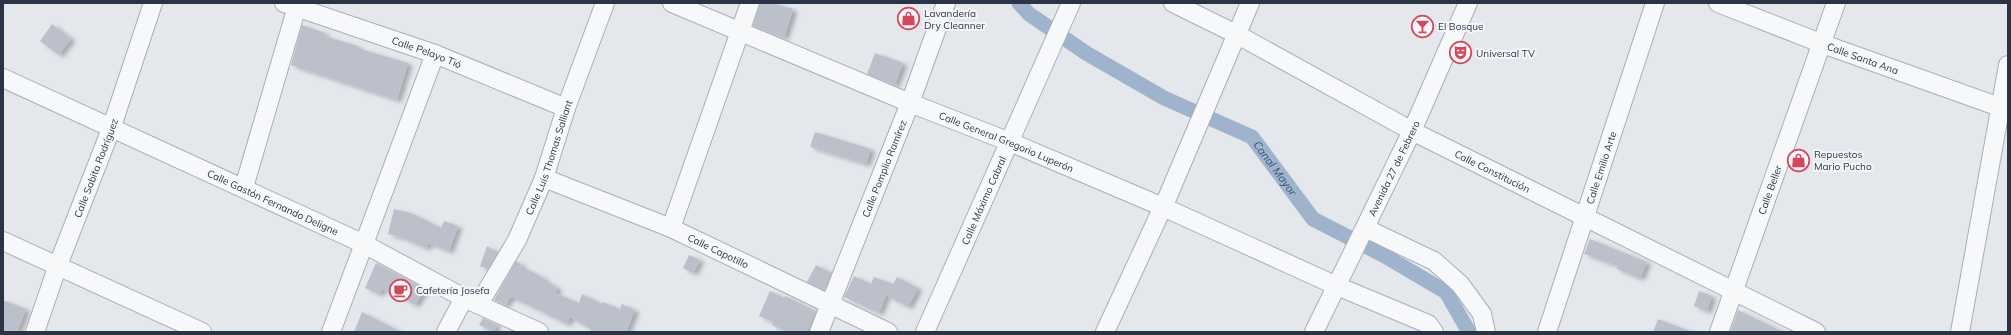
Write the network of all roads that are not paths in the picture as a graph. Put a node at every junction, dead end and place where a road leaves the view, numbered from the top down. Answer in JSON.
{"nodes":[{"id":1,"x":153,"y":3,"type":"edge"},
{"id":2,"x":605,"y":3,"type":"edge"},
{"id":3,"x":672,"y":3,"type":"edge"},
{"id":4,"x":750,"y":3,"type":"edge"},
{"id":5,"x":946,"y":3,"type":"edge"},
{"id":6,"x":1071,"y":3,"type":"edge"},
{"id":7,"x":1173,"y":3,"type":"edge"},
{"id":8,"x":1250,"y":3,"type":"edge"},
{"id":9,"x":1468,"y":3,"type":"edge"},
{"id":10,"x":1654,"y":3,"type":"edge"},
{"id":11,"x":1718,"y":3,"type":"edge"},
{"id":12,"x":1836,"y":3,"type":"edge"},
{"id":13,"x":293,"y":5,"type":"edge"},
{"id":14,"x":739,"y":32,"type":"junction"},
{"id":15,"x":1236,"y":34,"type":"junction"},
{"id":16,"x":1823,"y":44,"type":"junction"},
{"id":17,"x":434,"y":54,"type":"junction"},
{"id":18,"x":2008,"y":65,"type":"edge"},
{"id":19,"x":3,"y":78,"type":"edge"},
{"id":20,"x":910,"y":103,"type":"junction"},
{"id":21,"x":566,"y":108,"type":"junction"},
{"id":22,"x":2004,"y":109,"type":"edge"},
{"id":23,"x":111,"y":129,"type":"junction"},
{"id":24,"x":1412,"y":131,"type":"junction"},
{"id":25,"x":1010,"y":142,"type":"junction"},
{"id":26,"x":544,"y":178,"type":"junction"},
{"id":27,"x":244,"y":187,"type":"junction"},
{"id":28,"x":1163,"y":207,"type":"junction"},
{"id":29,"x":1586,"y":217,"type":"junction"},
{"id":30,"x":671,"y":228,"type":"junction"},
{"id":31,"x":1364,"y":231,"type":"junction"},
{"id":32,"x":3,"y":241,"type":"edge"},
{"id":33,"x":364,"y":244,"type":"junction"},
{"id":34,"x":58,"y":265,"type":"junction"},
{"id":35,"x":1337,"y":286,"type":"junction"},
{"id":36,"x":1734,"y":292,"type":"junction"},
{"id":37,"x":471,"y":301,"type":"junction"},
{"id":38,"x":831,"y":305,"type":"junction"},
{"id":39,"x":35,"y":332,"type":"edge"},
{"id":40,"x":202,"y":332,"type":"edge"},
{"id":41,"x":332,"y":332,"type":"edge"},
{"id":42,"x":446,"y":332,"type":"edge"},
{"id":43,"x":539,"y":332,"type":"edge"},
{"id":44,"x":818,"y":332,"type":"edge"},
{"id":45,"x":888,"y":332,"type":"edge"},
{"id":46,"x":925,"y":332,"type":"edge"},
{"id":47,"x":1104,"y":332,"type":"edge"},
{"id":48,"x":1314,"y":332,"type":"edge"},
{"id":49,"x":1434,"y":332,"type":"edge"},
{"id":50,"x":1486,"y":332,"type":"edge"},
{"id":51,"x":1547,"y":332,"type":"edge"},
{"id":52,"x":1720,"y":332,"type":"edge"},
{"id":53,"x":1816,"y":332,"type":"edge"},
{"id":54,"x":1960,"y":332,"type":"edge"}],
"edges":[{"from":1,"to":23,"type":"street","name":"Calle Sabita Rodríguez"},
{"from":2,"to":21,"type":"street","name":"Calle Luis Thomas Salliant"},
{"from":3,"to":14,"type":"street","name":"Calle General Gregorio Luperón"},
{"from":4,"to":14,"type":"street"},
{"from":5,"to":20,"type":"street","name":"Calle Pomplio Ramírez"},
{"from":6,"to":25,"type":"street","name":"Calle Máximo Cabral"},
{"from":7,"to":15,"type":"street","name":"Calle Constitución"},
{"from":8,"to":15,"type":"street"},
{"from":9,"to":24,"type":"street","name":"Avenida 27 de Febrero"},
{"from":10,"to":29,"type":"street","name":"Calle Emilio Arte"},
{"from":11,"to":16,"type":"street","name":"Calle Santa Ana"},
{"from":12,"to":16,"type":"street","name":"Calle Beller"},
{"from":13,"to":17,"type":"street","name":"Calle Pelayo Tió"},
{"from":13,"to":27,"type":"street"},
{"from":14,"to":20,"type":"street","name":"Calle General Gregorio Luperón"},
{"from":14,"to":30,"type":"street"},
{"from":15,"to":24,"type":"street","name":"Calle Constitución"},
{"from":15,"to":28,"type":"street"},
{"from":16,"to":22,"type":"street","name":"Calle Santa Ana"},
{"from":16,"to":36,"type":"street","name":"Calle Beller"},
{"from":17,"to":21,"type":"street","name":"Calle Pelayo Tió"},
{"from":17,"to":33,"type":"street"},
{"from":18,"to":22,"type":"street"},
{"from":19,"to":23,"type":"street","name":"Calle Gastón Fernando Deligne"},
{"from":20,"to":25,"type":"street","name":"Calle General Gregorio Luperón"},
{"from":20,"to":38,"type":"street","name":"Calle Pomplio Ramírez"},
{"from":21,"to":26,"type":"street","name":"Calle Luis Thomas Salliant"},
{"from":22,"to":54,"type":"street"},
{"from":23,"to":27,"type":"street","name":"Calle Gastón Fernando Deligne"},
{"from":23,"to":34,"type":"street","name":"Calle Sabita Rodríguez"},
{"from":24,"to":29,"type":"street","name":"Calle Constitución"},
{"from":24,"to":31,"type":"street","name":"Avenida 27 de Febrero"},
{"from":25,"to":28,"type":"street","name":"Calle General Gregorio Luperón"},
{"from":25,"to":46,"type":"street","name":"Calle Máximo Cabral"},
{"from":26,"to":30,"type":"street","name":"Calle Capotillo"},
{"from":26,"to":37,"type":"street","name":"Calle Luis Thomas Salliant"},
{"from":27,"to":33,"type":"street","name":"Calle Gastón Fernando Deligne"},
{"from":28,"to":35,"type":"street","name":"Calle General Gregorio Luperón"},
{"from":28,"to":47,"type":"street"},
{"from":29,"to":36,"type":"street","name":"Calle Constitución"},
{"from":29,"to":51,"type":"street","name":"Calle Emilio Arte"},
{"from":30,"to":38,"type":"street","name":"Calle Capotillo"},
{"from":31,"to":35,"type":"street","name":"Avenida 27 de Febrero"},
{"from":31,"to":50,"type":"street"},
{"from":32,"to":34,"type":"street"},
{"from":33,"to":37,"type":"street","name":"Calle Gastón Fernando Deligne"},
{"from":33,"to":41,"type":"street"},
{"from":34,"to":39,"type":"street","name":"Calle Sabita Rodríguez"},
{"from":34,"to":40,"type":"street"},
{"from":35,"to":48,"type":"street","name":"Avenida 27 de Febrero"},
{"from":35,"to":49,"type":"street"},
{"from":36,"to":52,"type":"street","name":"Calle Beller"},
{"from":36,"to":53,"type":"street","name":"Calle Constitución"},
{"from":37,"to":42,"type":"street","name":"Calle Luis Thomas Salliant"},
{"from":37,"to":43,"type":"street","name":"Calle Gastón Fernando Deligne"},
{"from":38,"to":44,"type":"street","name":"Calle Pomplio Ramírez"},
{"from":38,"to":45,"type":"street","name":"Calle Capotillo"}]}
